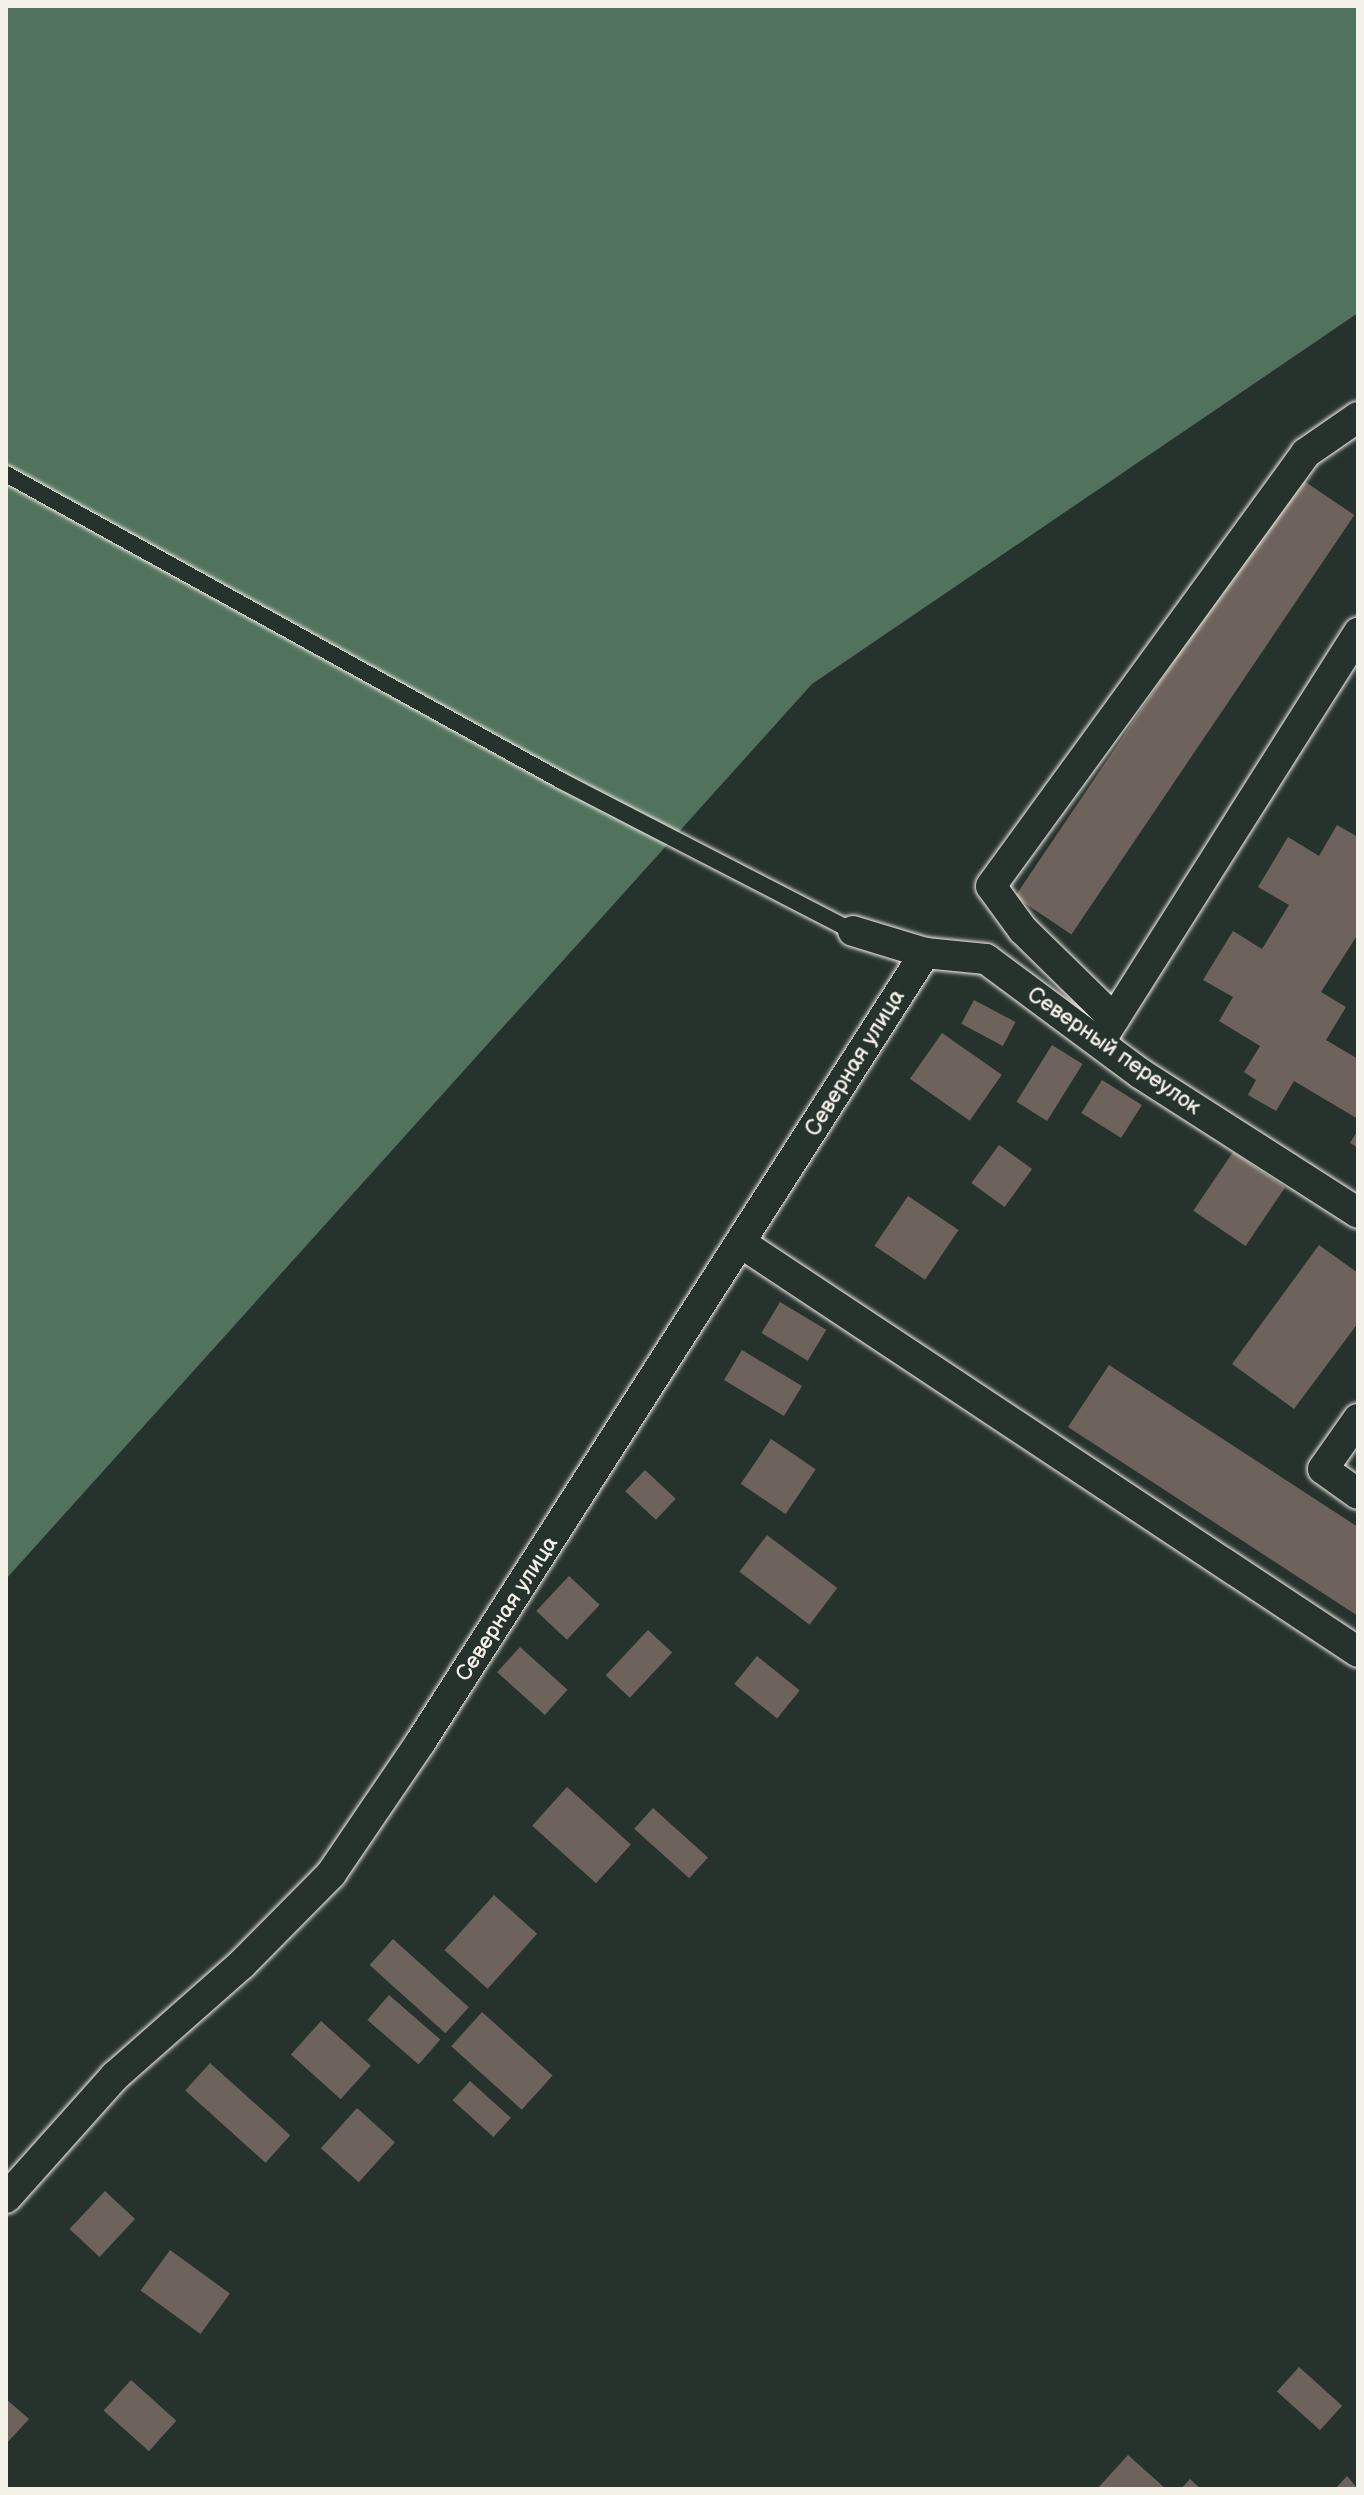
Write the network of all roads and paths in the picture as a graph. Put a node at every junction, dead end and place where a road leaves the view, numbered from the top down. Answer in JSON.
{"nodes":[{"id":1,"x":1358,"y":417,"type":"edge"},
{"id":2,"x":6,"y":474,"type":"edge"},
{"id":3,"x":1358,"y":633,"type":"edge"},
{"id":4,"x":853,"y":931,"type":"joint"},
{"id":5,"x":925,"y":953,"type":"junction"},
{"id":6,"x":1107,"y":1031,"type":"junction"},
{"id":7,"x":1358,"y":1213,"type":"edge"},
{"id":8,"x":741,"y":1243,"type":"junction"},
{"id":9,"x":1358,"y":1419,"type":"edge"},
{"id":10,"x":1358,"y":1494,"type":"edge"},
{"id":11,"x":1358,"y":1652,"type":"edge"},
{"id":12,"x":6,"y":2198,"type":"edge"}],
"edges":[{"from":1,"to":6,"type":"street"},
{"from":2,"to":4,"type":"lane"},
{"from":3,"to":6,"type":"street"},
{"from":4,"to":5,"type":"street","name":"Северный переулок"},
{"from":5,"to":6,"type":"street","name":"Северный переулок"},
{"from":5,"to":8,"type":"street","name":"Северная улица"},
{"from":6,"to":7,"type":"street","name":"Северный переулок"},
{"from":8,"to":11,"type":"street"},
{"from":8,"to":12,"type":"street","name":"Северная улица"},
{"from":9,"to":10,"type":"street"}]}
